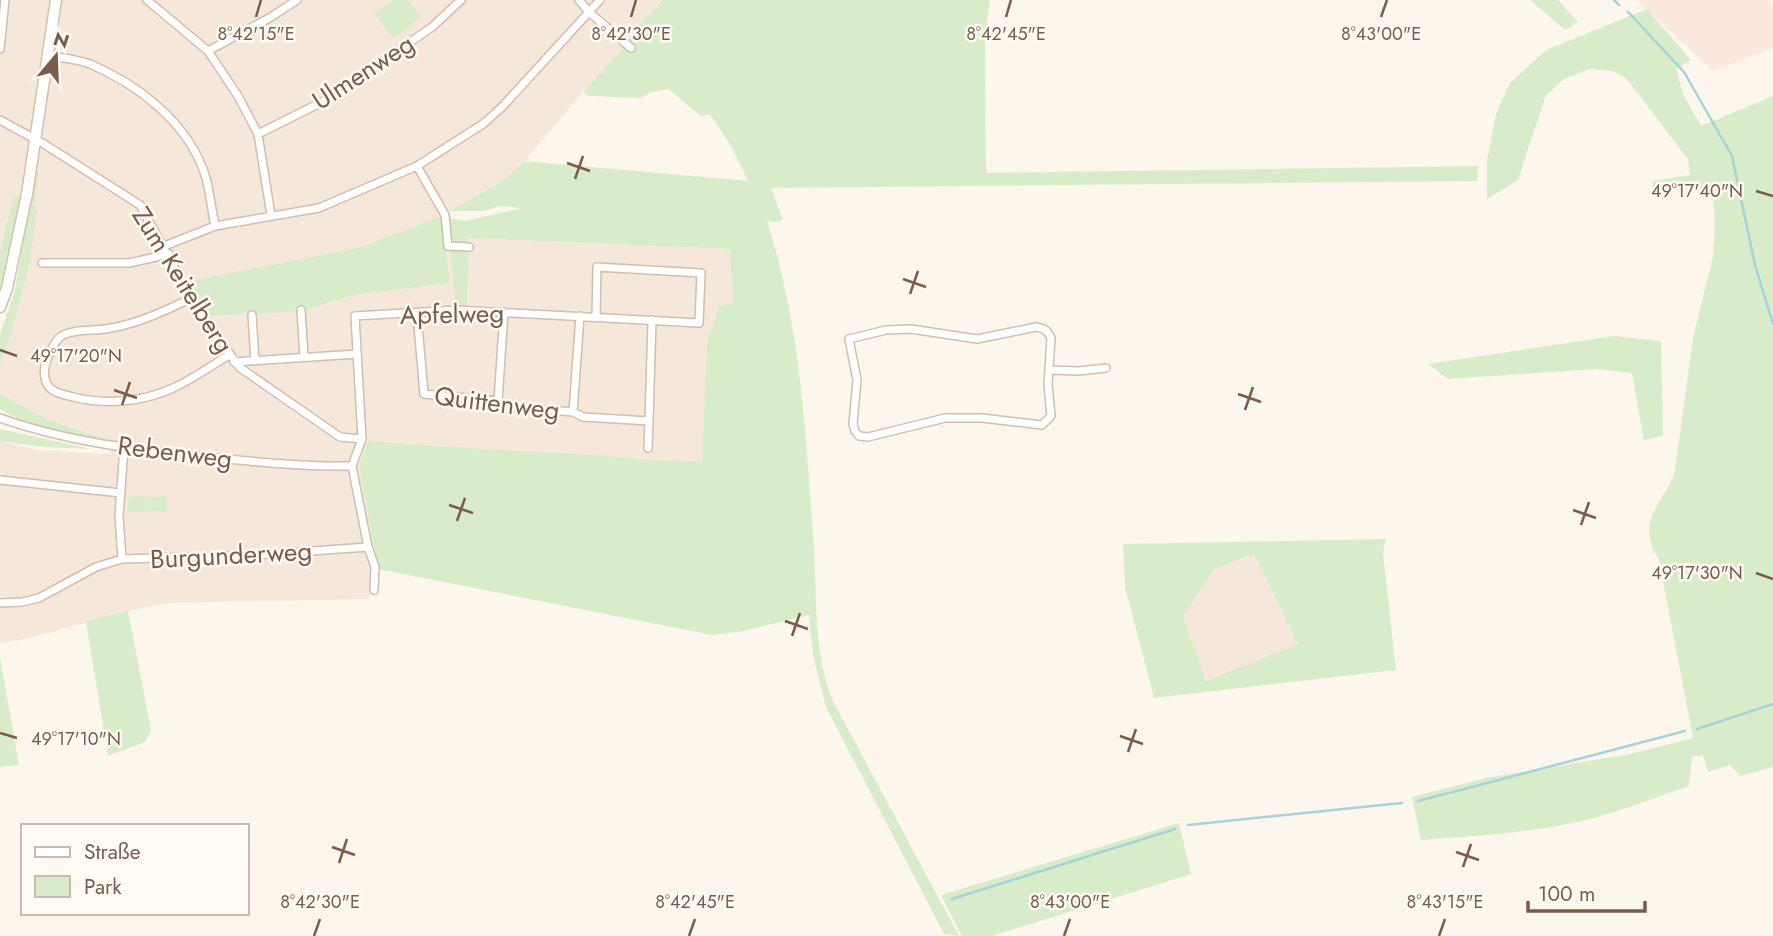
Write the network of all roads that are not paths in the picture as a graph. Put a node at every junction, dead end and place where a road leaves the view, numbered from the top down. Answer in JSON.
{"nodes":[{"id":1,"x":5,"y":0,"type":"edge"},
{"id":2,"x":56,"y":0,"type":"edge"},
{"id":3,"x":147,"y":0,"type":"edge"},
{"id":4,"x":297,"y":0,"type":"edge"},
{"id":5,"x":461,"y":0,"type":"edge"},
{"id":6,"x":579,"y":0,"type":"edge"},
{"id":7,"x":600,"y":0,"type":"edge"},
{"id":8,"x":589,"y":12,"type":"junction"},
{"id":9,"x":631,"y":48,"type":"dead end"},
{"id":10,"x":0,"y":49,"type":"edge"},
{"id":11,"x":208,"y":51,"type":"junction"},
{"id":12,"x":47,"y":55,"type":"junction"},
{"id":13,"x":0,"y":120,"type":"edge"},
{"id":14,"x":258,"y":134,"type":"junction"},
{"id":15,"x":34,"y":139,"type":"junction"},
{"id":16,"x":417,"y":166,"type":"junction"},
{"id":17,"x":271,"y":215,"type":"junction"},
{"id":18,"x":215,"y":226,"type":"junction"},
{"id":19,"x":162,"y":247,"type":"junction"},
{"id":20,"x":469,"y":247,"type":"dead end"},
{"id":21,"x":169,"y":254,"type":"junction"},
{"id":22,"x":42,"y":263,"type":"dead end"},
{"id":23,"x":191,"y":298,"type":"junction"},
{"id":24,"x":0,"y":307,"type":"edge"},
{"id":25,"x":301,"y":310,"type":"dead end"},
{"id":26,"x":504,"y":312,"type":"junction"},
{"id":27,"x":417,"y":314,"type":"junction"},
{"id":28,"x":252,"y":315,"type":"dead end"},
{"id":29,"x":580,"y":316,"type":"junction"},
{"id":30,"x":596,"y":317,"type":"junction"},
{"id":31,"x":652,"y":320,"type":"junction"},
{"id":32,"x":358,"y":354,"type":"junction"},
{"id":33,"x":304,"y":358,"type":"junction"},
{"id":34,"x":231,"y":359,"type":"junction"},
{"id":35,"x":255,"y":361,"type":"junction"},
{"id":36,"x":1106,"y":368,"type":"dead end"},
{"id":37,"x":1049,"y":370,"type":"junction"},
{"id":38,"x":498,"y":401,"type":"junction"},
{"id":39,"x":573,"y":412,"type":"junction"},
{"id":40,"x":0,"y":418,"type":"edge"},
{"id":41,"x":649,"y":421,"type":"junction"},
{"id":42,"x":362,"y":439,"type":"junction"},
{"id":43,"x":124,"y":447,"type":"junction"},
{"id":44,"x":648,"y":448,"type":"dead end"},
{"id":45,"x":352,"y":466,"type":"junction"},
{"id":46,"x":0,"y":480,"type":"edge"},
{"id":47,"x":121,"y":493,"type":"junction"},
{"id":48,"x":368,"y":547,"type":"junction"},
{"id":49,"x":122,"y":559,"type":"junction"},
{"id":50,"x":374,"y":590,"type":"dead end"},
{"id":51,"x":0,"y":603,"type":"edge"}],
"edges":[{"from":1,"to":10,"type":"street"},
{"from":2,"to":12,"type":"main road"},
{"from":3,"to":11,"type":"street"},
{"from":4,"to":11,"type":"street"},
{"from":5,"to":14,"type":"street","name":"Ulmenweg"},
{"from":6,"to":8,"type":"street"},
{"from":7,"to":8,"type":"street"},
{"from":8,"to":9,"type":"street"},
{"from":8,"to":16,"type":"street"},
{"from":11,"to":14,"type":"street"},
{"from":12,"to":15,"type":"main road"},
{"from":12,"to":18,"type":"street"},
{"from":13,"to":15,"type":"street","name":"Zum Keitelberg"},
{"from":14,"to":17,"type":"street"},
{"from":15,"to":19,"type":"street","name":"Zum Keitelberg"},
{"from":15,"to":24,"type":"main road"},
{"from":16,"to":17,"type":"street"},
{"from":16,"to":20,"type":"street"},
{"from":17,"to":18,"type":"street"},
{"from":18,"to":19,"type":"street"},
{"from":19,"to":21,"type":"street","name":"Zum Keitelberg"},
{"from":21,"to":22,"type":"street"},
{"from":21,"to":23,"type":"street","name":"Zum Keitelberg"},
{"from":23,"to":34,"type":"street","name":"Zum Keitelberg"},
{"from":23,"to":34,"type":"street"},
{"from":25,"to":33,"type":"street"},
{"from":26,"to":27,"type":"street","name":"Apfelweg"},
{"from":26,"to":29,"type":"street","name":"Apfelweg"},
{"from":26,"to":38,"type":"street"},
{"from":27,"to":32,"type":"street","name":"Apfelweg"},
{"from":27,"to":38,"type":"street","name":"Quittenweg"},
{"from":28,"to":35,"type":"street"},
{"from":29,"to":30,"type":"street","name":"Apfelweg"},
{"from":29,"to":39,"type":"street"},
{"from":30,"to":31,"type":"street","name":"Apfelweg"},
{"from":30,"to":31,"type":"street","name":"Apfelweg"},
{"from":31,"to":41,"type":"street"},
{"from":32,"to":33,"type":"street"},
{"from":32,"to":42,"type":"street","name":"Apfelweg"},
{"from":33,"to":35,"type":"street"},
{"from":34,"to":35,"type":"street"},
{"from":34,"to":42,"type":"street","name":"Zum Keitelberg"},
{"from":36,"to":37,"type":"street"},
{"from":37,"to":37,"type":"street"},
{"from":38,"to":39,"type":"street","name":"Quittenweg"},
{"from":39,"to":41,"type":"street","name":"Quittenweg"},
{"from":40,"to":43,"type":"street","name":"Rebenweg"},
{"from":41,"to":44,"type":"street"},
{"from":42,"to":45,"type":"street","name":"Apfelweg"},
{"from":43,"to":45,"type":"street","name":"Rebenweg"},
{"from":43,"to":47,"type":"street","name":"Burgunderweg"},
{"from":45,"to":48,"type":"street"},
{"from":46,"to":47,"type":"street"},
{"from":47,"to":49,"type":"street","name":"Burgunderweg"},
{"from":48,"to":49,"type":"street","name":"Burgunderweg"},
{"from":48,"to":50,"type":"street"},
{"from":49,"to":51,"type":"street"}]}
